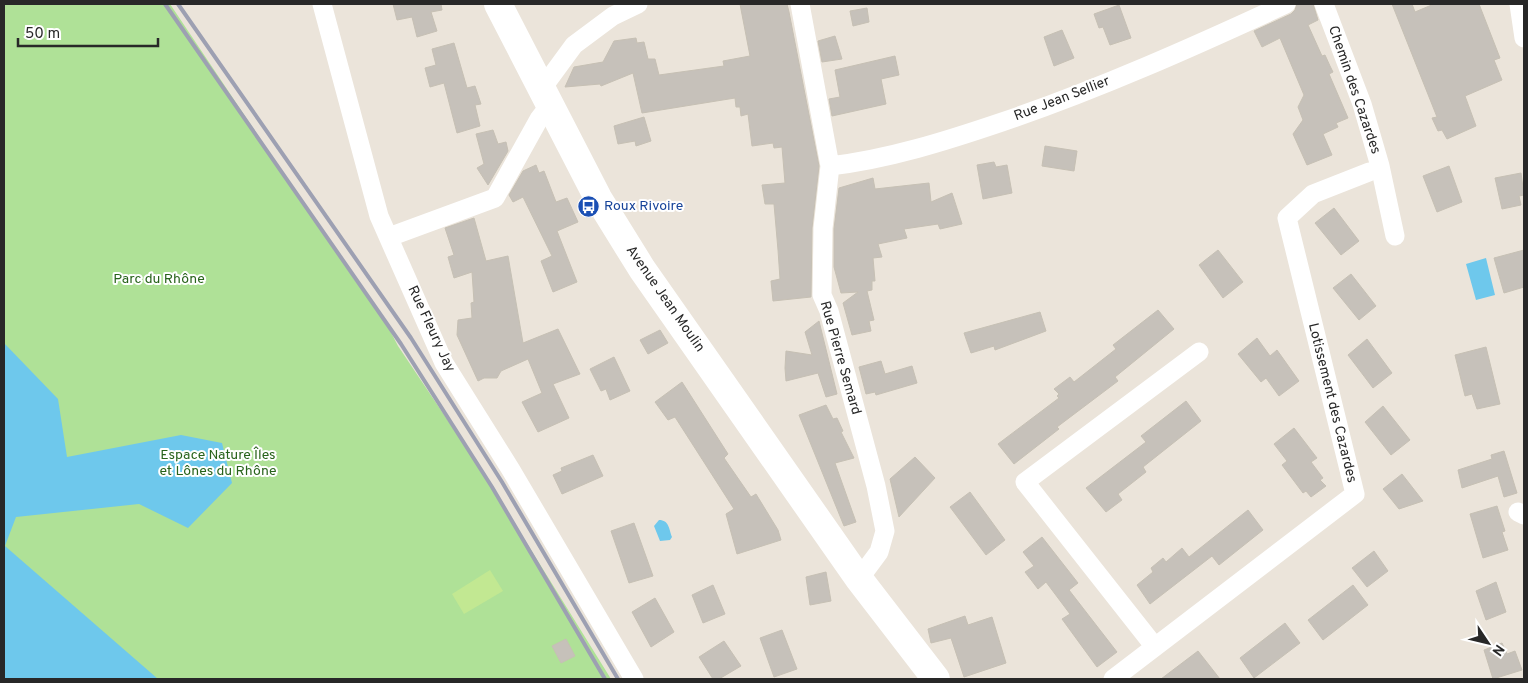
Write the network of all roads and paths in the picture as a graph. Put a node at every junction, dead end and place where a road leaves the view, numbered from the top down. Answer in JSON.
{"nodes":[{"id":1,"x":322,"y":4,"type":"edge"},
{"id":2,"x":498,"y":4,"type":"edge"},
{"id":3,"x":638,"y":4,"type":"edge"},
{"id":4,"x":800,"y":4,"type":"edge"},
{"id":5,"x":1286,"y":4,"type":"edge"},
{"id":6,"x":1324,"y":4,"type":"edge"},
{"id":7,"x":1519,"y":4,"type":"edge"},
{"id":8,"x":1524,"y":38,"type":"edge"},
{"id":9,"x":545,"y":98,"type":"junction"},
{"id":10,"x":830,"y":166,"type":"junction"},
{"id":11,"x":1369,"y":172,"type":"dead end"},
{"id":12,"x":1394,"y":236,"type":"dead end"},
{"id":13,"x":389,"y":237,"type":"junction"},
{"id":14,"x":1199,"y":352,"type":"dead end"},
{"id":15,"x":859,"y":579,"type":"junction"},
{"id":16,"x":1155,"y":647,"type":"junction"},
{"id":17,"x":634,"y":679,"type":"edge"},
{"id":18,"x":936,"y":679,"type":"edge"},
{"id":19,"x":1113,"y":679,"type":"edge"}],
"edges":[{"from":1,"to":13,"type":"street","name":"Rue Fleury Jay"},
{"from":2,"to":9,"type":"main road","name":"Avenue Jean Moulin"},
{"from":3,"to":9,"type":"street"},
{"from":4,"to":10,"type":"street","name":"Rue Pierre Semard"},
{"from":5,"to":10,"type":"street","name":"Rue Jean Sellier"},
{"from":6,"to":12,"type":"street","name":"Chemin des Cazardes"},
{"from":7,"to":8,"type":"street"},
{"from":9,"to":13,"type":"street"},
{"from":9,"to":15,"type":"main road","name":"Avenue Jean Moulin"},
{"from":10,"to":15,"type":"street","name":"Rue Pierre Semard"},
{"from":11,"to":16,"type":"street","name":"Lotissement des Cazardes"},
{"from":13,"to":17,"type":"street","name":"Rue Fleury Jay"},
{"from":14,"to":16,"type":"street"},
{"from":15,"to":18,"type":"main road"},
{"from":16,"to":19,"type":"street","name":"Lotissement des Cazardes"}]}
